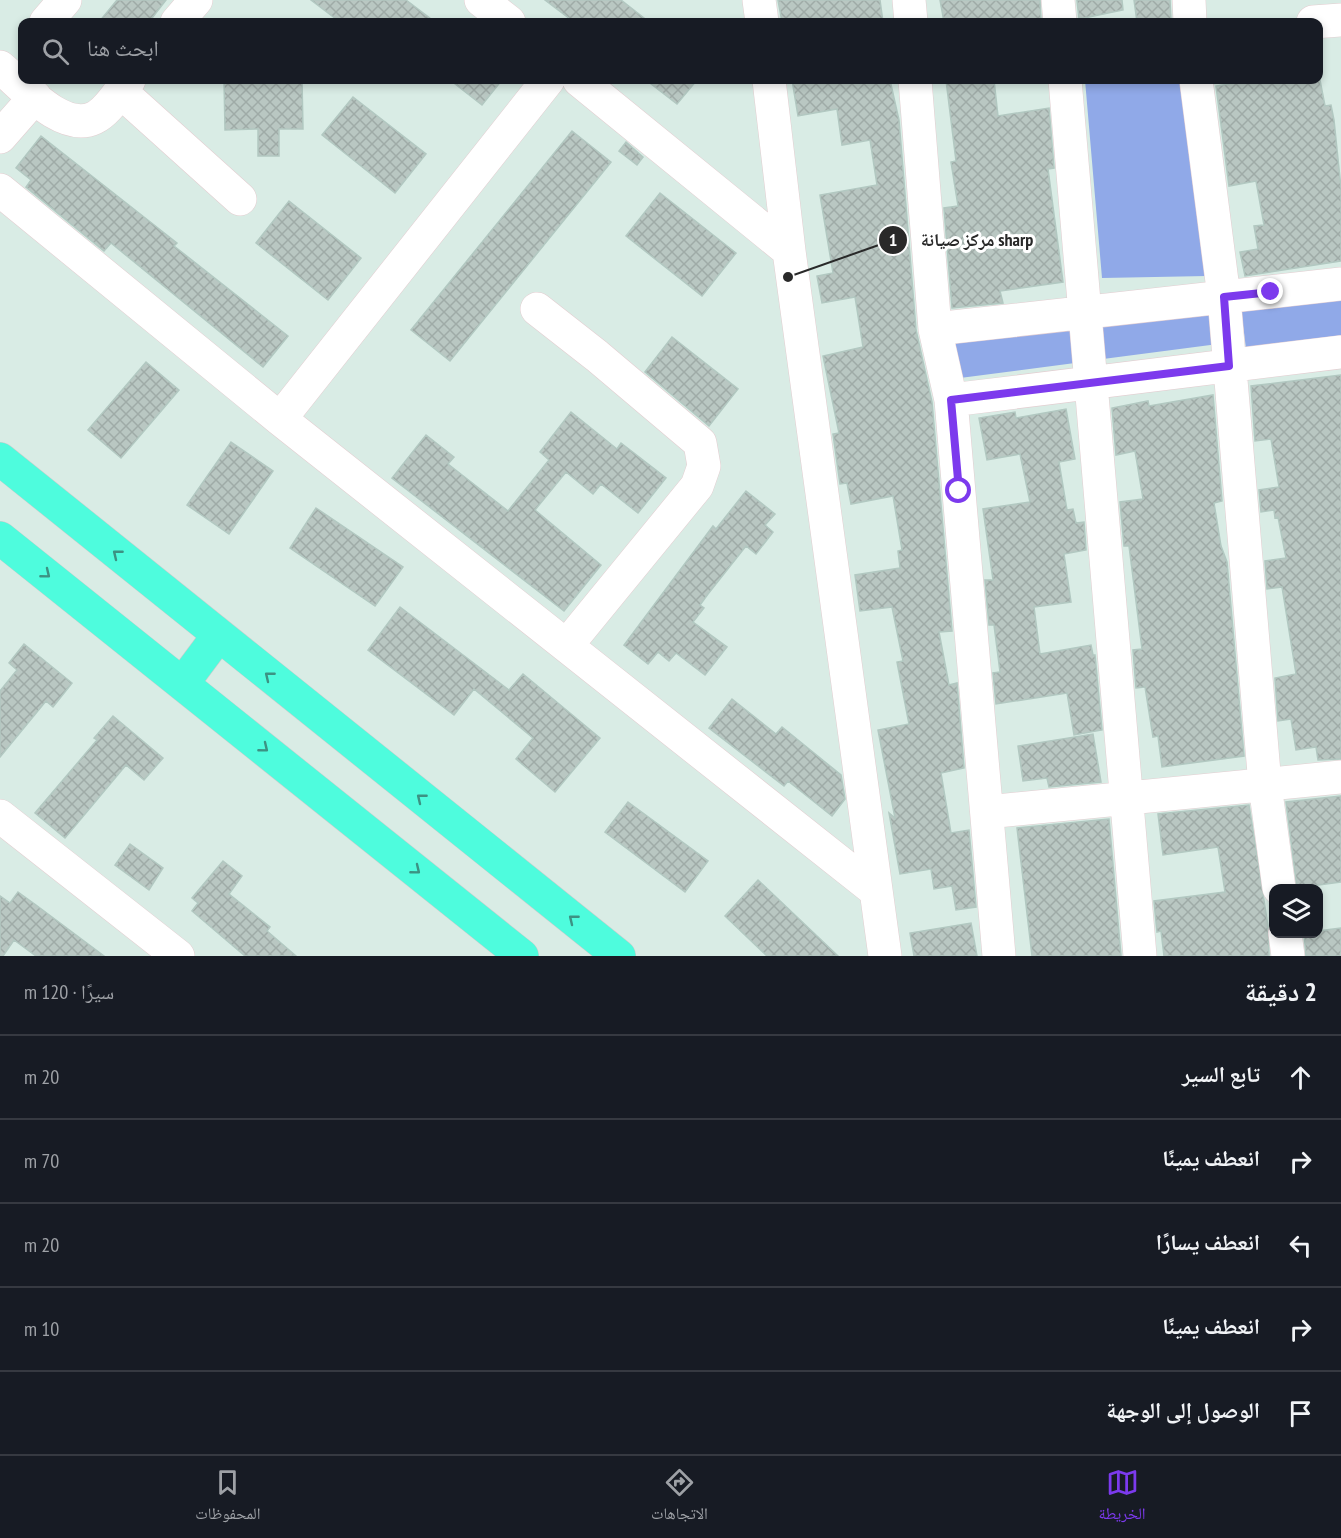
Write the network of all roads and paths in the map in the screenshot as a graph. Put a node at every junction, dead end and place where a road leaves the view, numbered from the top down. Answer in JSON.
{"nodes":[{"id":1,"x":65,"y":0,"type":"edge"},
{"id":2,"x":196,"y":0,"type":"edge"},
{"id":3,"x":481,"y":0,"type":"edge"},
{"id":4,"x":759,"y":0,"type":"edge"},
{"id":5,"x":909,"y":0,"type":"edge"},
{"id":6,"x":1058,"y":0,"type":"edge"},
{"id":7,"x":1189,"y":0,"type":"edge"},
{"id":8,"x":49,"y":18,"type":"edge"},
{"id":9,"x":180,"y":18,"type":"edge"},
{"id":10,"x":503,"y":18,"type":"edge"},
{"id":11,"x":761,"y":18,"type":"edge"},
{"id":12,"x":911,"y":18,"type":"edge"},
{"id":13,"x":1060,"y":18,"type":"edge"},
{"id":14,"x":1190,"y":18,"type":"edge"},
{"id":15,"x":1341,"y":20,"type":"edge"},
{"id":16,"x":1323,"y":21,"type":"edge"},
{"id":17,"x":25,"y":84,"type":"edge"},
{"id":18,"x":545,"y":84,"type":"edge"},
{"id":19,"x":584,"y":84,"type":"edge"},
{"id":20,"x":769,"y":84,"type":"edge"},
{"id":21,"x":915,"y":84,"type":"edge"},
{"id":22,"x":1065,"y":84,"type":"edge"},
{"id":23,"x":1197,"y":84,"type":"edge"},
{"id":24,"x":124,"y":85,"type":"edge"},
{"id":25,"x":35,"y":97,"type":"junction"},
{"id":26,"x":0,"y":137,"type":"edge"},
{"id":27,"x":0,"y":190,"type":"edge"},
{"id":28,"x":240,"y":199,"type":"dead end"},
{"id":29,"x":789,"y":251,"type":"junction"},
{"id":30,"x":1341,"y":284,"type":"edge"},
{"id":31,"x":1224,"y":297,"type":"junction"},
{"id":32,"x":537,"y":309,"type":"dead end"},
{"id":33,"x":1083,"y":313,"type":"junction"},
{"id":34,"x":935,"y":329,"type":"junction"},
{"id":35,"x":1341,"y":352,"type":"edge"},
{"id":36,"x":1229,"y":366,"type":"junction"},
{"id":37,"x":1090,"y":382,"type":"junction"},
{"id":38,"x":951,"y":400,"type":"junction"},
{"id":39,"x":280,"y":419,"type":"junction"},
{"id":40,"x":0,"y":459,"type":"edge"},
{"id":41,"x":0,"y":538,"type":"edge"},
{"id":42,"x":218,"y":636,"type":"junction"},
{"id":43,"x":567,"y":645,"type":"junction"},
{"id":44,"x":183,"y":684,"type":"junction"},
{"id":45,"x":1341,"y":777,"type":"edge"},
{"id":46,"x":1265,"y":785,"type":"junction"},
{"id":47,"x":1126,"y":797,"type":"junction"},
{"id":48,"x":987,"y":812,"type":"junction"},
{"id":49,"x":0,"y":816,"type":"edge"},
{"id":50,"x":1278,"y":884,"type":"edge"},
{"id":51,"x":876,"y":891,"type":"junction"},
{"id":52,"x":1286,"y":938,"type":"edge"},
{"id":53,"x":178,"y":956,"type":"edge"},
{"id":54,"x":522,"y":956,"type":"edge"},
{"id":55,"x":619,"y":956,"type":"edge"},
{"id":56,"x":885,"y":956,"type":"edge"},
{"id":57,"x":999,"y":956,"type":"edge"},
{"id":58,"x":1140,"y":956,"type":"edge"},
{"id":59,"x":1288,"y":956,"type":"edge"}],
"edges":[{"from":1,"to":8,"type":"street"},
{"from":2,"to":9,"type":"street"},
{"from":3,"to":10,"type":"street"},
{"from":4,"to":11,"type":"street"},
{"from":5,"to":12,"type":"street"},
{"from":6,"to":13,"type":"street"},
{"from":7,"to":14,"type":"street"},
{"from":15,"to":16,"type":"street"},
{"from":17,"to":25,"type":"street"},
{"from":18,"to":39,"type":"street"},
{"from":19,"to":29,"type":"street"},
{"from":20,"to":29,"type":"street"},
{"from":21,"to":34,"type":"street"},
{"from":22,"to":33,"type":"street"},
{"from":23,"to":31,"type":"street"},
{"from":24,"to":25,"type":"street"},
{"from":24,"to":28,"type":"street"},
{"from":25,"to":26,"type":"street"},
{"from":27,"to":39,"type":"street"},
{"from":29,"to":51,"type":"street"},
{"from":30,"to":31,"type":"street"},
{"from":31,"to":33,"type":"street"},
{"from":31,"to":36,"type":"street"},
{"from":32,"to":43,"type":"street"},
{"from":33,"to":34,"type":"street"},
{"from":33,"to":37,"type":"street"},
{"from":34,"to":38,"type":"street"},
{"from":35,"to":36,"type":"street"},
{"from":36,"to":37,"type":"street"},
{"from":36,"to":46,"type":"street"},
{"from":37,"to":38,"type":"street"},
{"from":37,"to":47,"type":"street"},
{"from":38,"to":48,"type":"street"},
{"from":39,"to":43,"type":"street"},
{"from":42,"to":40,"type":"main road","one_way":true},
{"from":41,"to":44,"type":"main road","one_way":true},
{"from":42,"to":44,"type":"main road"},
{"from":55,"to":42,"type":"main road","one_way":true},
{"from":43,"to":51,"type":"street"},
{"from":44,"to":54,"type":"main road","one_way":true},
{"from":45,"to":46,"type":"street"},
{"from":46,"to":47,"type":"street"},
{"from":46,"to":50,"type":"street"},
{"from":47,"to":48,"type":"street"},
{"from":47,"to":58,"type":"street"},
{"from":48,"to":57,"type":"street"},
{"from":49,"to":53,"type":"street"},
{"from":51,"to":56,"type":"street"},
{"from":52,"to":59,"type":"street"}]}
